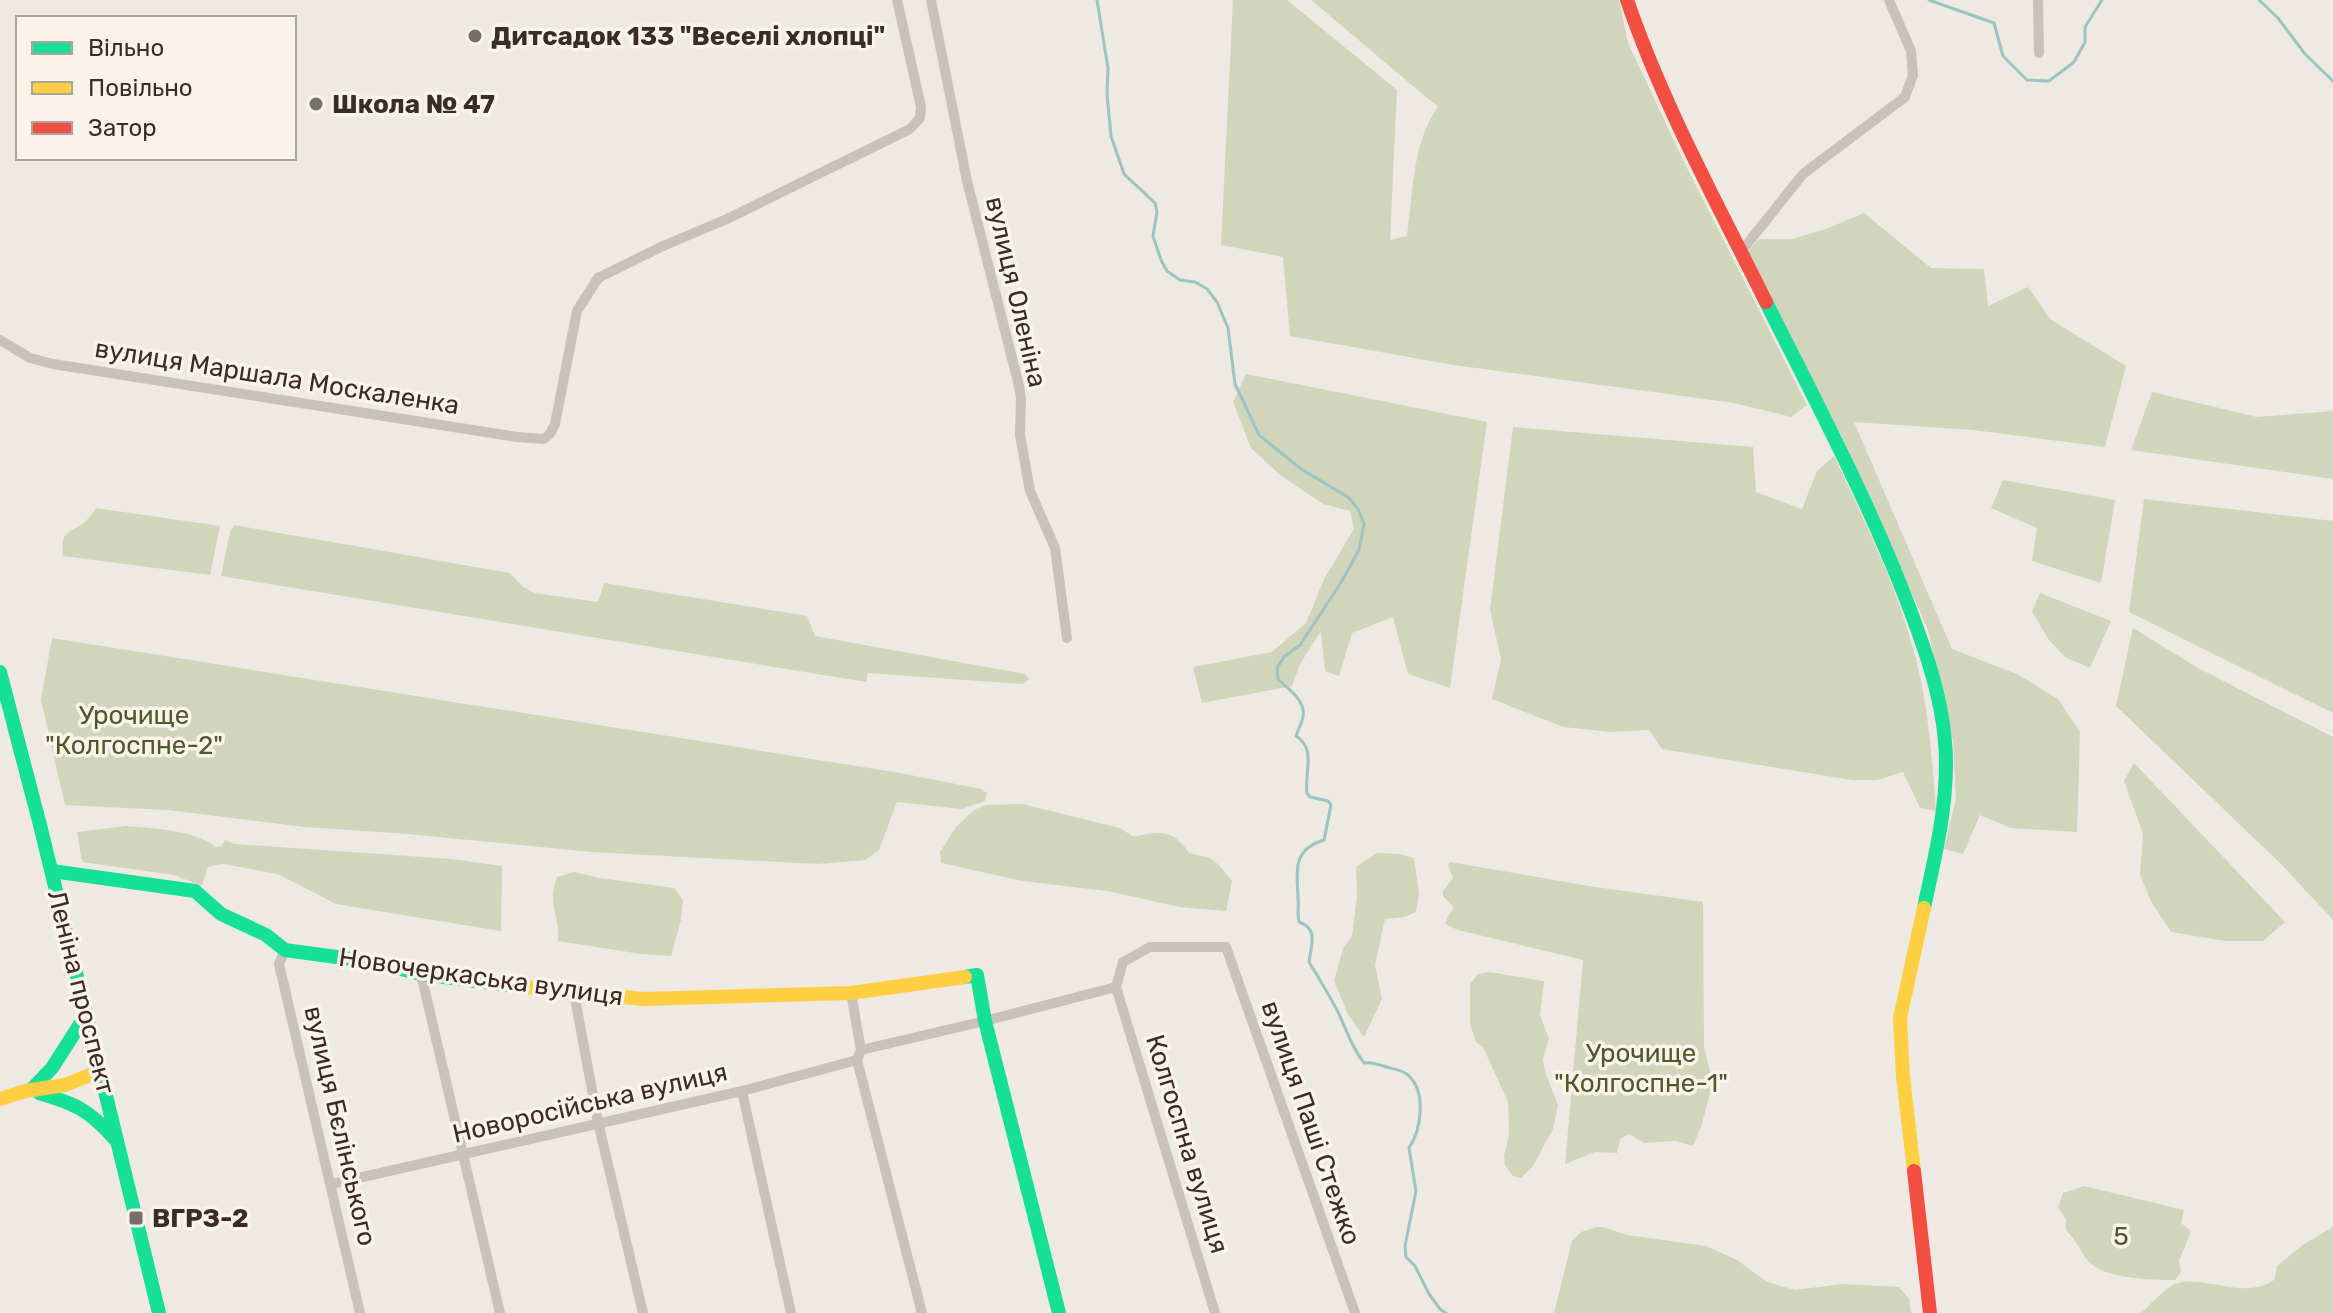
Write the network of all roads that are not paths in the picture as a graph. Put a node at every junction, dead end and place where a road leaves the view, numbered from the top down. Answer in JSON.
{"nodes":[{"id":1,"x":897,"y":0,"type":"edge"},
{"id":2,"x":931,"y":0,"type":"edge"},
{"id":3,"x":1627,"y":0,"type":"edge"},
{"id":4,"x":1889,"y":0,"type":"edge"},
{"id":5,"x":2038,"y":0,"type":"edge"},
{"id":6,"x":2039,"y":53,"type":"dead end"},
{"id":7,"x":1740,"y":253,"type":"junction"},
{"id":8,"x":0,"y":340,"type":"edge"},
{"id":9,"x":1067,"y":638,"type":"dead end"},
{"id":10,"x":0,"y":672,"type":"edge"},
{"id":11,"x":52,"y":871,"type":"junction"},
{"id":12,"x":285,"y":950,"type":"junction"},
{"id":13,"x":421,"y":974,"type":"junction"},
{"id":14,"x":1116,"y":987,"type":"junction"},
{"id":15,"x":574,"y":993,"type":"junction"},
{"id":16,"x":851,"y":993,"type":"junction"},
{"id":17,"x":86,"y":1015,"type":"junction"},
{"id":18,"x":985,"y":1021,"type":"junction"},
{"id":19,"x":859,"y":1055,"type":"junction"},
{"id":20,"x":100,"y":1071,"type":"junction"},
{"id":21,"x":31,"y":1090,"type":"junction"},
{"id":22,"x":742,"y":1091,"type":"junction"},
{"id":23,"x":0,"y":1099,"type":"edge"},
{"id":24,"x":598,"y":1122,"type":"junction"},
{"id":25,"x":118,"y":1142,"type":"junction"},
{"id":26,"x":461,"y":1154,"type":"junction"},
{"id":27,"x":332,"y":1184,"type":"junction"},
{"id":28,"x":159,"y":1313,"type":"edge"},
{"id":29,"x":360,"y":1313,"type":"edge"},
{"id":30,"x":500,"y":1313,"type":"edge"},
{"id":31,"x":643,"y":1313,"type":"edge"},
{"id":32,"x":791,"y":1313,"type":"edge"},
{"id":33,"x":922,"y":1313,"type":"edge"},
{"id":34,"x":1059,"y":1313,"type":"edge"},
{"id":35,"x":1215,"y":1313,"type":"edge"},
{"id":36,"x":1355,"y":1313,"type":"edge"},
{"id":37,"x":1930,"y":1313,"type":"edge"}],
"edges":[{"from":1,"to":8,"type":"street","name":"вулиця Маршала Москаленка"},
{"from":2,"to":9,"type":"street","name":"вулиця Оленіна"},
{"from":3,"to":7,"type":"street"},
{"from":4,"to":7,"type":"street"},
{"from":5,"to":6,"type":"street"},
{"from":7,"to":37,"type":"street"},
{"from":10,"to":11,"type":"street","name":"Леніна проспект"},
{"from":11,"to":12,"type":"street","name":"Новочеркаська вулиця"},
{"from":11,"to":17,"type":"street","name":"Леніна проспект"},
{"from":12,"to":13,"type":"street","name":"Новочеркаська вулиця"},
{"from":12,"to":27,"type":"street","name":"вулиця Бєлінського"},
{"from":13,"to":15,"type":"street","name":"Новочеркаська вулиця"},
{"from":13,"to":26,"type":"street"},
{"from":14,"to":18,"type":"street","name":"Новоросійська вулиця"},
{"from":14,"to":35,"type":"street","name":"Колгоспна вулиця"},
{"from":14,"to":36,"type":"street","name":"вулиця Паші Стежко"},
{"from":15,"to":16,"type":"street","name":"Новочеркаська вулиця"},
{"from":15,"to":24,"type":"street"},
{"from":16,"to":18,"type":"street","name":"Новочеркаська вулиця"},
{"from":16,"to":19,"type":"street"},
{"from":17,"to":20,"type":"street","name":"Леніна проспект"},
{"from":17,"to":21,"type":"street"},
{"from":18,"to":19,"type":"street","name":"Новоросійська вулиця"},
{"from":18,"to":34,"type":"street"},
{"from":19,"to":22,"type":"street","name":"Новоросійська вулиця"},
{"from":19,"to":33,"type":"street"},
{"from":20,"to":21,"type":"street"},
{"from":20,"to":25,"type":"street","name":"Леніна проспект"},
{"from":21,"to":23,"type":"street"},
{"from":21,"to":25,"type":"street"},
{"from":22,"to":24,"type":"street","name":"Новоросійська вулиця"},
{"from":22,"to":32,"type":"street"},
{"from":24,"to":26,"type":"street","name":"Новоросійська вулиця"},
{"from":24,"to":31,"type":"street"},
{"from":25,"to":28,"type":"street","name":"Леніна проспект"},
{"from":26,"to":27,"type":"street","name":"Новоросійська вулиця"},
{"from":26,"to":30,"type":"street"},
{"from":27,"to":29,"type":"street","name":"вулиця Бєлінського"}]}
